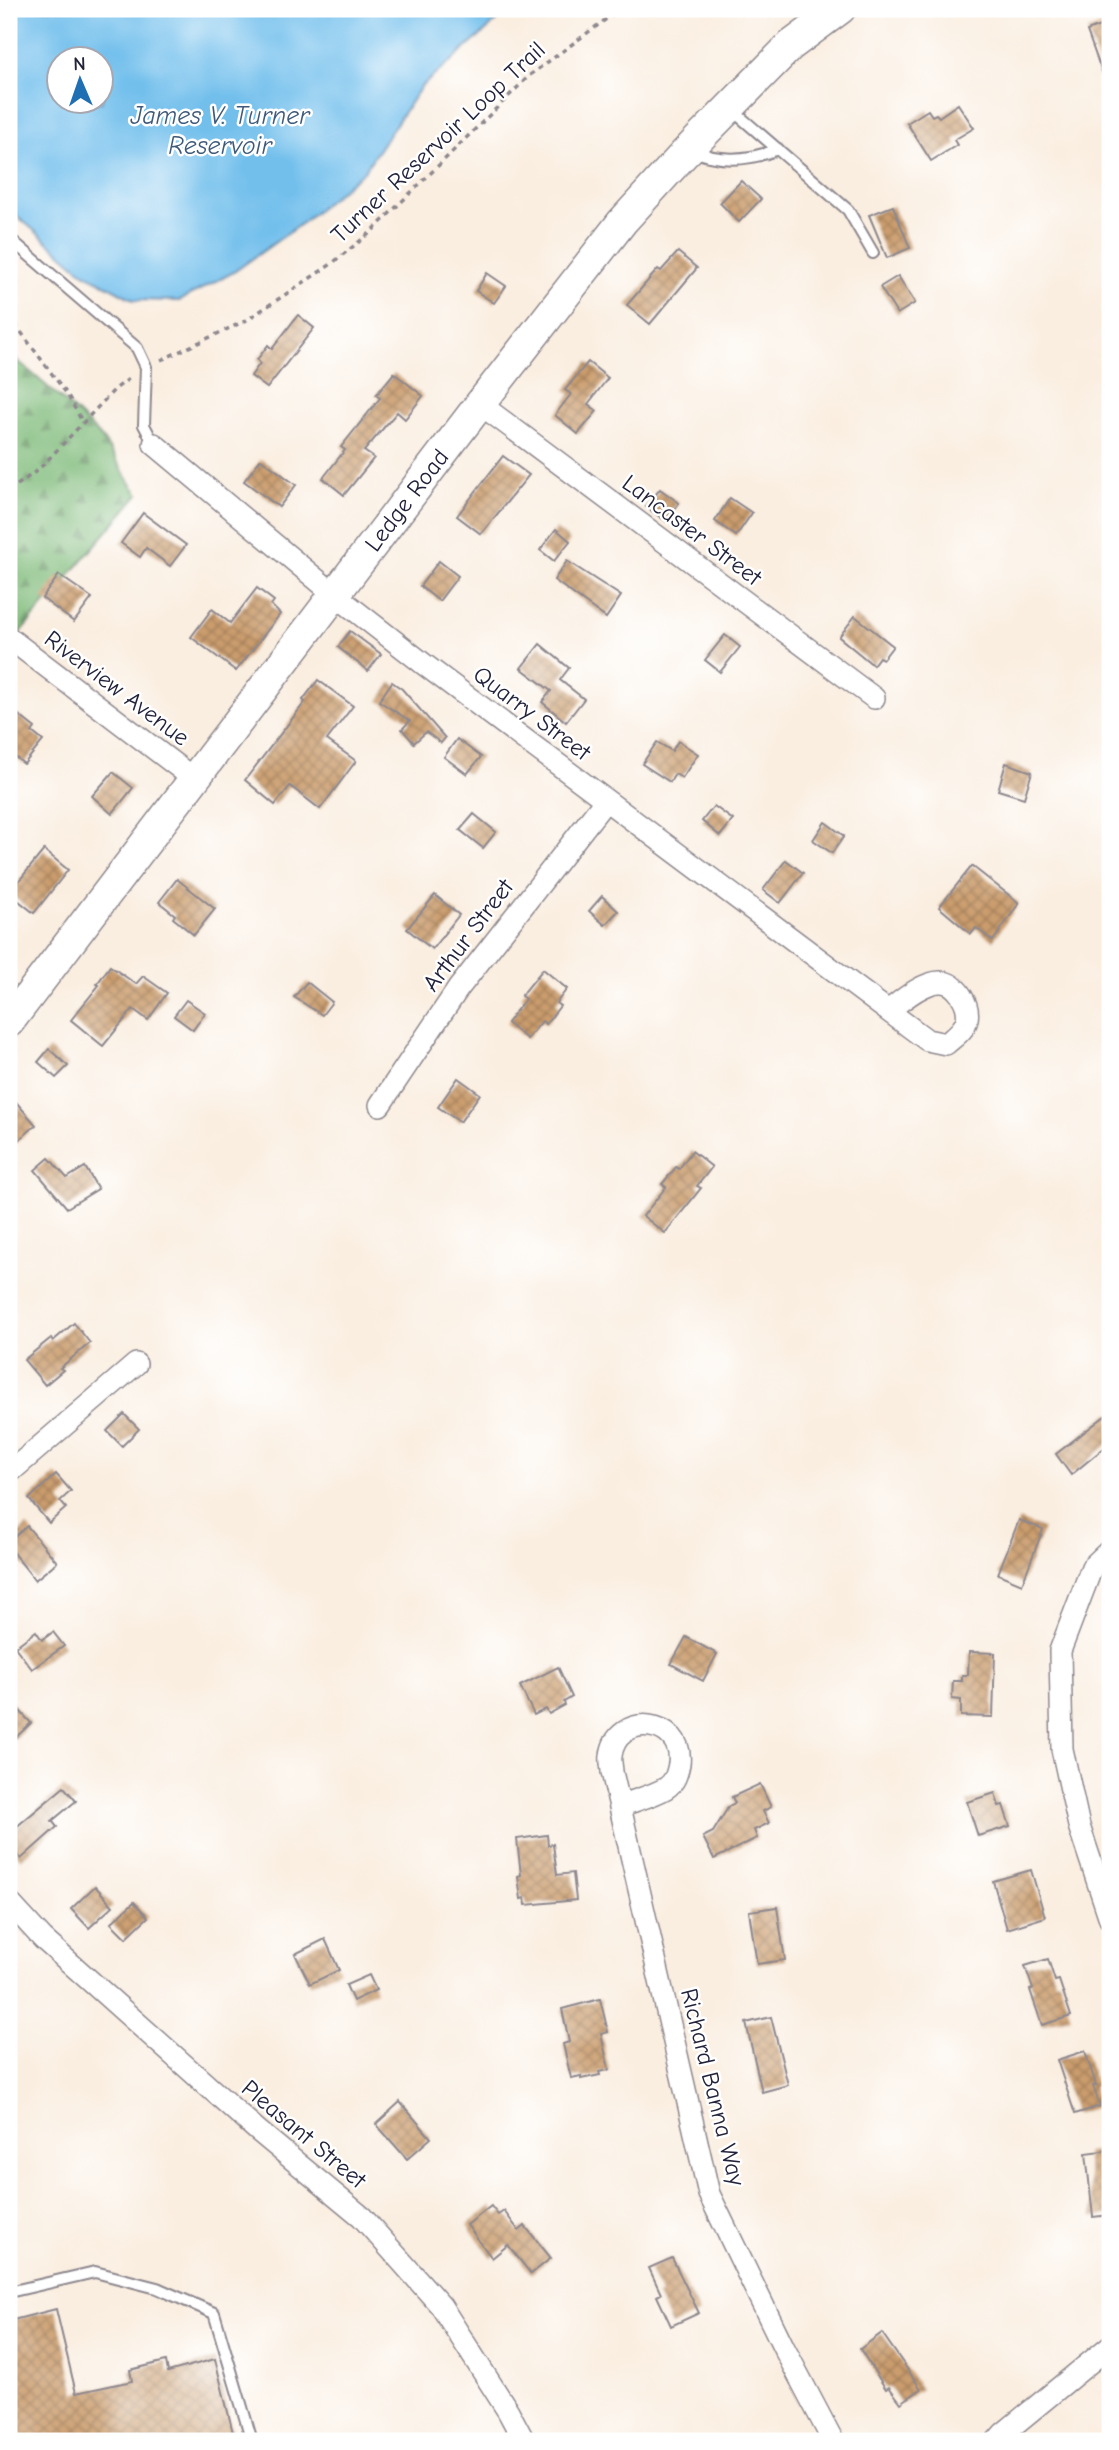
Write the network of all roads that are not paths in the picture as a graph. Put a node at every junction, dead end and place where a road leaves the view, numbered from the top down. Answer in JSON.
{"nodes":[{"id":1,"x":840,"y":9,"type":"edge"},
{"id":2,"x":729,"y":108,"type":"junction"},
{"id":3,"x":689,"y":149,"type":"junction"},
{"id":4,"x":778,"y":149,"type":"junction"},
{"id":5,"x":9,"y":238,"type":"edge"},
{"id":6,"x":873,"y":253,"type":"dead end"},
{"id":7,"x":480,"y":404,"type":"junction"},
{"id":8,"x":154,"y":444,"type":"joint"},
{"id":9,"x":334,"y":594,"type":"junction"},
{"id":10,"x":9,"y":638,"type":"edge"},
{"id":11,"x":874,"y":698,"type":"dead end"},
{"id":12,"x":194,"y":779,"type":"junction"},
{"id":13,"x":605,"y":801,"type":"junction"},
{"id":14,"x":888,"y":1011,"type":"dead end"},
{"id":15,"x":9,"y":1022,"type":"edge"},
{"id":16,"x":380,"y":1105,"type":"dead end"},
{"id":17,"x":136,"y":1364,"type":"dead end"},
{"id":18,"x":9,"y":1473,"type":"edge"},
{"id":19,"x":1110,"y":1550,"type":"edge"},
{"id":20,"x":620,"y":1806,"type":"dead end"},
{"id":21,"x":9,"y":1902,"type":"edge"},
{"id":22,"x":1110,"y":1919,"type":"edge"},
{"id":23,"x":9,"y":2292,"type":"edge"},
{"id":24,"x":1110,"y":2346,"type":"edge"},
{"id":25,"x":252,"y":2441,"type":"edge"},
{"id":26,"x":427,"y":2441,"type":"edge"},
{"id":27,"x":435,"y":2441,"type":"edge"},
{"id":28,"x":524,"y":2441,"type":"edge"},
{"id":29,"x":833,"y":2441,"type":"edge"},
{"id":30,"x":997,"y":2441,"type":"edge"}],
"edges":[{"from":1,"to":2,"type":"street","name":"Ledge Road"},
{"from":2,"to":3,"type":"street","name":"Ledge Road"},
{"from":2,"to":4,"type":"lane"},
{"from":3,"to":4,"type":"lane"},
{"from":3,"to":7,"type":"street","name":"Ledge Road"},
{"from":4,"to":6,"type":"lane"},
{"from":5,"to":8,"type":"lane"},
{"from":7,"to":9,"type":"street","name":"Ledge Road"},
{"from":7,"to":11,"type":"street","name":"Lancaster Street"},
{"from":8,"to":9,"type":"street","name":"Quarry Street"},
{"from":9,"to":12,"type":"street","name":"Ledge Road"},
{"from":9,"to":13,"type":"street","name":"Quarry Street"},
{"from":10,"to":12,"type":"street","name":"Riverview Avenue"},
{"from":12,"to":15,"type":"street","name":"Ledge Road"},
{"from":13,"to":14,"type":"street","name":"Quarry Street"},
{"from":13,"to":16,"type":"street","name":"Arthur Street"},
{"from":17,"to":18,"type":"street"},
{"from":19,"to":22,"type":"street"},
{"from":20,"to":29,"type":"street","name":"Richard Banna Way"},
{"from":21,"to":28,"type":"street","name":"Pleasant Street"},
{"from":23,"to":25,"type":"lane"},
{"from":24,"to":30,"type":"street"},
{"from":26,"to":27,"type":"lane"}]}
